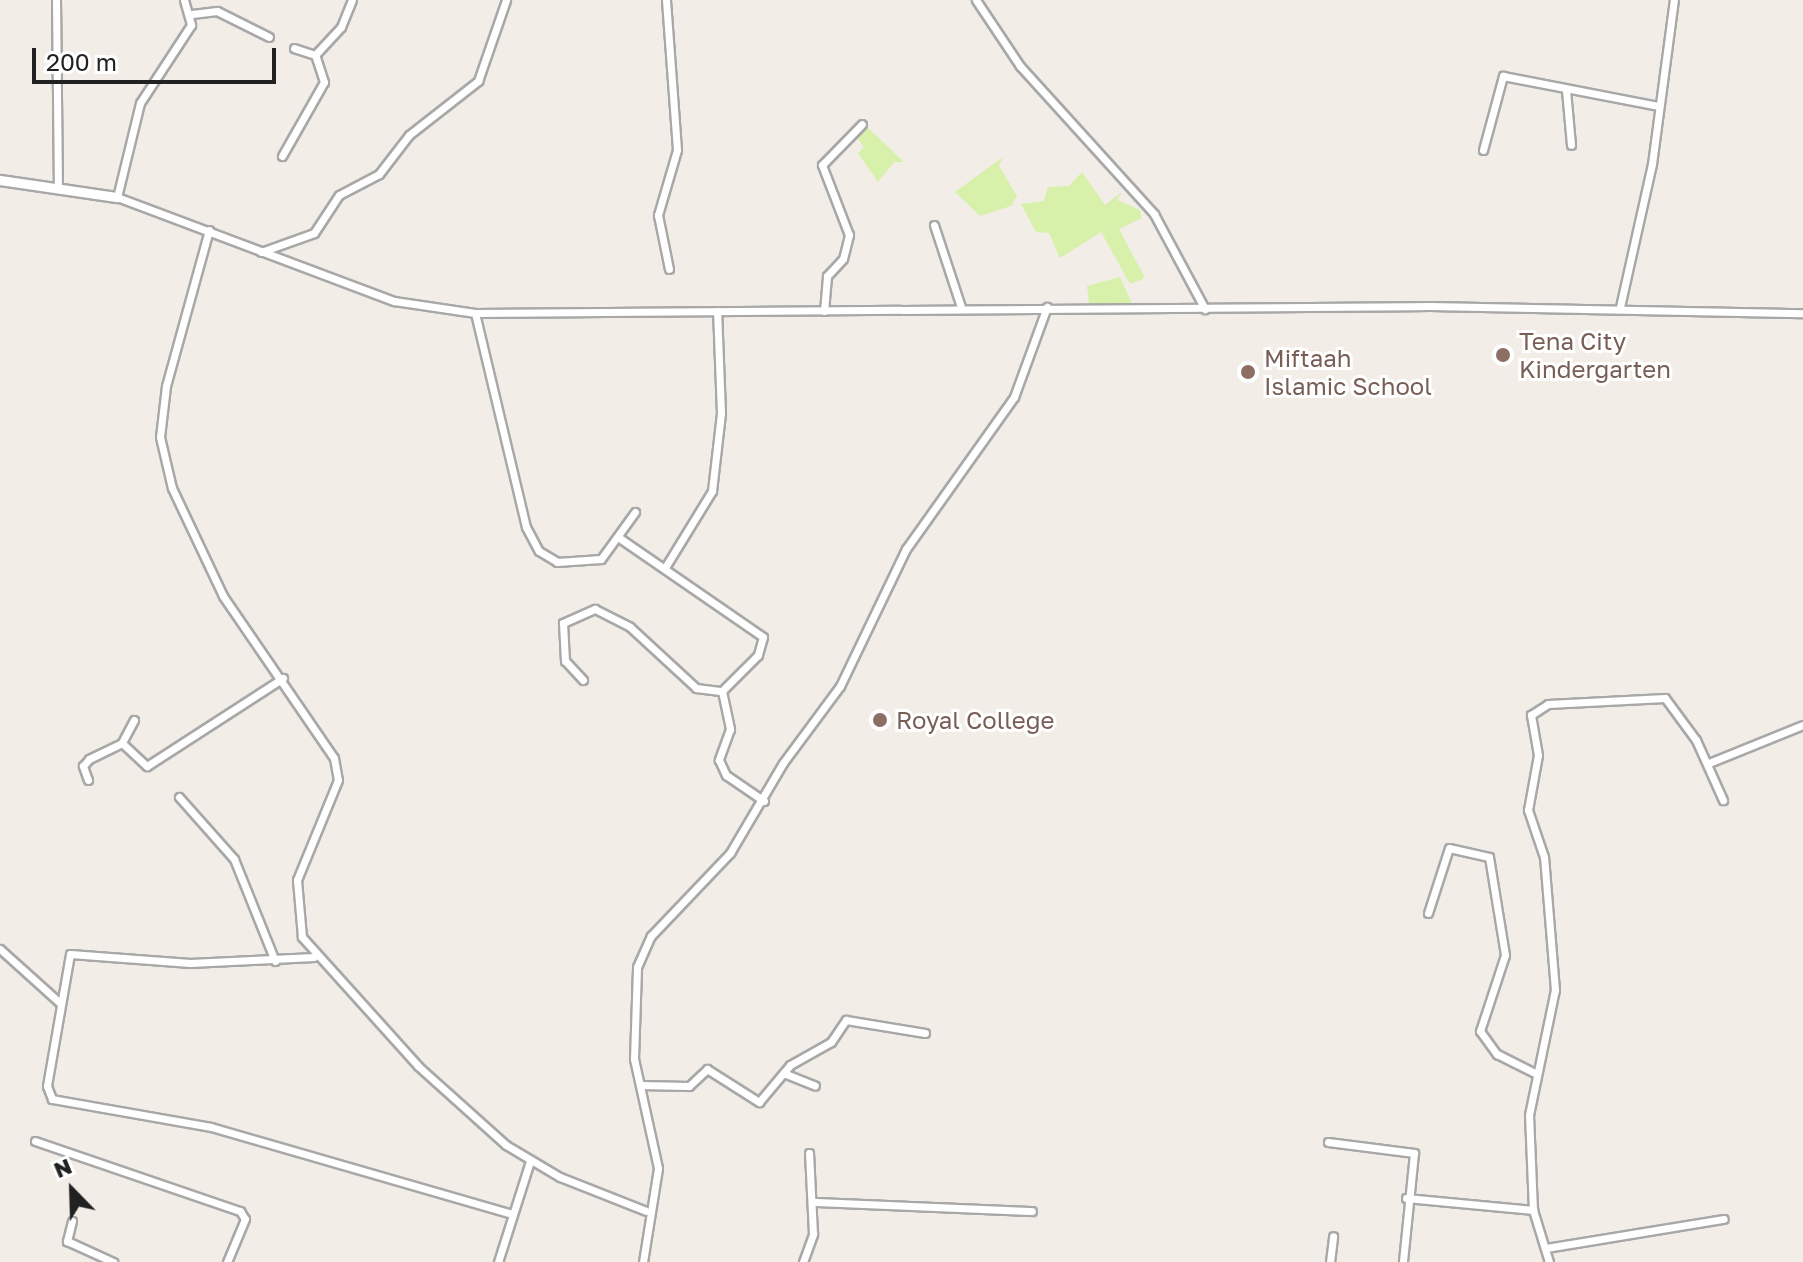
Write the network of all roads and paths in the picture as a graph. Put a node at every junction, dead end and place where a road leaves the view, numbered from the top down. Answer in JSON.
{"nodes":[{"id":1,"x":56,"y":0,"type":"edge"},
{"id":2,"x":184,"y":0,"type":"edge"},
{"id":3,"x":352,"y":0,"type":"edge"},
{"id":4,"x":506,"y":0,"type":"edge"},
{"id":5,"x":666,"y":0,"type":"edge"},
{"id":6,"x":976,"y":0,"type":"edge"},
{"id":7,"x":1674,"y":0,"type":"edge"},
{"id":8,"x":192,"y":14,"type":"junction"},
{"id":9,"x":269,"y":37,"type":"dead end"},
{"id":10,"x":294,"y":48,"type":"dead end"},
{"id":11,"x":315,"y":55,"type":"junction"},
{"id":12,"x":1566,"y":90,"type":"junction"},
{"id":13,"x":1659,"y":106,"type":"junction"},
{"id":14,"x":862,"y":124,"type":"dead end"},
{"id":15,"x":1571,"y":145,"type":"dead end"},
{"id":16,"x":1483,"y":150,"type":"dead end"},
{"id":17,"x":282,"y":156,"type":"dead end"},
{"id":18,"x":0,"y":180,"type":"edge"},
{"id":19,"x":58,"y":183,"type":"junction"},
{"id":20,"x":117,"y":197,"type":"junction"},
{"id":21,"x":934,"y":225,"type":"dead end"},
{"id":22,"x":209,"y":230,"type":"junction"},
{"id":23,"x":261,"y":252,"type":"junction"},
{"id":24,"x":669,"y":269,"type":"dead end"},
{"id":25,"x":961,"y":307,"type":"junction"},
{"id":26,"x":1047,"y":307,"type":"junction"},
{"id":27,"x":1620,"y":307,"type":"junction"},
{"id":28,"x":1205,"y":309,"type":"junction"},
{"id":29,"x":717,"y":311,"type":"junction"},
{"id":30,"x":824,"y":311,"type":"junction"},
{"id":31,"x":475,"y":313,"type":"junction"},
{"id":32,"x":1803,"y":313,"type":"edge"},
{"id":33,"x":635,"y":512,"type":"dead end"},
{"id":34,"x":618,"y":537,"type":"junction"},
{"id":35,"x":666,"y":566,"type":"junction"},
{"id":36,"x":283,"y":678,"type":"junction"},
{"id":37,"x":583,"y":680,"type":"dead end"},
{"id":38,"x":722,"y":691,"type":"junction"},
{"id":39,"x":134,"y":720,"type":"dead end"},
{"id":40,"x":1803,"y":725,"type":"edge"},
{"id":41,"x":122,"y":743,"type":"junction"},
{"id":42,"x":1709,"y":763,"type":"junction"},
{"id":43,"x":88,"y":780,"type":"dead end"},
{"id":44,"x":179,"y":797,"type":"dead end"},
{"id":45,"x":1723,"y":800,"type":"dead end"},
{"id":46,"x":764,"y":801,"type":"junction"},
{"id":47,"x":1428,"y":913,"type":"dead end"},
{"id":48,"x":0,"y":949,"type":"edge"},
{"id":49,"x":314,"y":957,"type":"junction"},
{"id":50,"x":275,"y":961,"type":"junction"},
{"id":51,"x":61,"y":1004,"type":"junction"},
{"id":52,"x":925,"y":1033,"type":"dead end"},
{"id":53,"x":1535,"y":1073,"type":"junction"},
{"id":54,"x":786,"y":1074,"type":"junction"},
{"id":55,"x":640,"y":1085,"type":"junction"},
{"id":56,"x":815,"y":1086,"type":"dead end"},
{"id":57,"x":35,"y":1141,"type":"dead end"},
{"id":58,"x":1328,"y":1142,"type":"dead end"},
{"id":59,"x":809,"y":1153,"type":"dead end"},
{"id":60,"x":530,"y":1161,"type":"junction"},
{"id":61,"x":1406,"y":1198,"type":"junction"},
{"id":62,"x":814,"y":1202,"type":"junction"},
{"id":63,"x":1533,"y":1210,"type":"junction"},
{"id":64,"x":646,"y":1211,"type":"junction"},
{"id":65,"x":1032,"y":1211,"type":"dead end"},
{"id":66,"x":512,"y":1214,"type":"junction"},
{"id":67,"x":1724,"y":1219,"type":"dead end"},
{"id":68,"x":72,"y":1221,"type":"dead end"},
{"id":69,"x":1333,"y":1236,"type":"dead end"},
{"id":70,"x":1546,"y":1248,"type":"junction"},
{"id":71,"x":113,"y":1262,"type":"edge"},
{"id":72,"x":227,"y":1262,"type":"edge"},
{"id":73,"x":498,"y":1262,"type":"edge"},
{"id":74,"x":643,"y":1262,"type":"edge"},
{"id":75,"x":803,"y":1262,"type":"edge"},
{"id":76,"x":1330,"y":1262,"type":"edge"},
{"id":77,"x":1403,"y":1262,"type":"edge"},
{"id":78,"x":1549,"y":1262,"type":"edge"}],
"edges":[{"from":1,"to":19,"type":"street"},
{"from":2,"to":8,"type":"street"},
{"from":3,"to":11,"type":"street"},
{"from":4,"to":23,"type":"street"},
{"from":5,"to":24,"type":"street"},
{"from":6,"to":28,"type":"street"},
{"from":7,"to":13,"type":"street"},
{"from":8,"to":9,"type":"street"},
{"from":8,"to":20,"type":"street"},
{"from":10,"to":11,"type":"street"},
{"from":11,"to":17,"type":"street"},
{"from":12,"to":13,"type":"street"},
{"from":12,"to":15,"type":"street"},
{"from":12,"to":16,"type":"street"},
{"from":13,"to":27,"type":"street"},
{"from":14,"to":30,"type":"street"},
{"from":18,"to":19,"type":"street"},
{"from":19,"to":20,"type":"street"},
{"from":20,"to":22,"type":"street"},
{"from":21,"to":25,"type":"street"},
{"from":22,"to":23,"type":"street"},
{"from":22,"to":36,"type":"street"},
{"from":23,"to":31,"type":"street"},
{"from":25,"to":26,"type":"street"},
{"from":25,"to":30,"type":"street"},
{"from":26,"to":28,"type":"street"},
{"from":26,"to":46,"type":"street"},
{"from":27,"to":28,"type":"street"},
{"from":27,"to":32,"type":"street"},
{"from":29,"to":30,"type":"street"},
{"from":29,"to":31,"type":"street"},
{"from":29,"to":35,"type":"street"},
{"from":31,"to":34,"type":"street"},
{"from":33,"to":34,"type":"street"},
{"from":34,"to":35,"type":"street"},
{"from":35,"to":38,"type":"street"},
{"from":36,"to":41,"type":"street"},
{"from":36,"to":49,"type":"street"},
{"from":37,"to":38,"type":"street"},
{"from":38,"to":46,"type":"street"},
{"from":39,"to":41,"type":"street"},
{"from":40,"to":42,"type":"street"},
{"from":41,"to":43,"type":"street"},
{"from":42,"to":45,"type":"street"},
{"from":42,"to":53,"type":"street"},
{"from":44,"to":50,"type":"street"},
{"from":46,"to":55,"type":"street"},
{"from":47,"to":53,"type":"street"},
{"from":48,"to":51,"type":"street"},
{"from":49,"to":50,"type":"street"},
{"from":49,"to":60,"type":"street"},
{"from":50,"to":51,"type":"street"},
{"from":51,"to":66,"type":"street"},
{"from":52,"to":54,"type":"street"},
{"from":53,"to":63,"type":"street"},
{"from":54,"to":55,"type":"street"},
{"from":54,"to":56,"type":"street"},
{"from":55,"to":64,"type":"street"},
{"from":57,"to":72,"type":"street"},
{"from":58,"to":61,"type":"street"},
{"from":59,"to":62,"type":"street"},
{"from":60,"to":64,"type":"street"},
{"from":60,"to":66,"type":"street"},
{"from":61,"to":63,"type":"street"},
{"from":61,"to":77,"type":"street"},
{"from":62,"to":65,"type":"street"},
{"from":62,"to":75,"type":"street"},
{"from":63,"to":70,"type":"street"},
{"from":64,"to":74,"type":"street"},
{"from":66,"to":73,"type":"street"},
{"from":67,"to":70,"type":"street"},
{"from":68,"to":71,"type":"street"},
{"from":69,"to":76,"type":"street"},
{"from":70,"to":78,"type":"street"}]}
